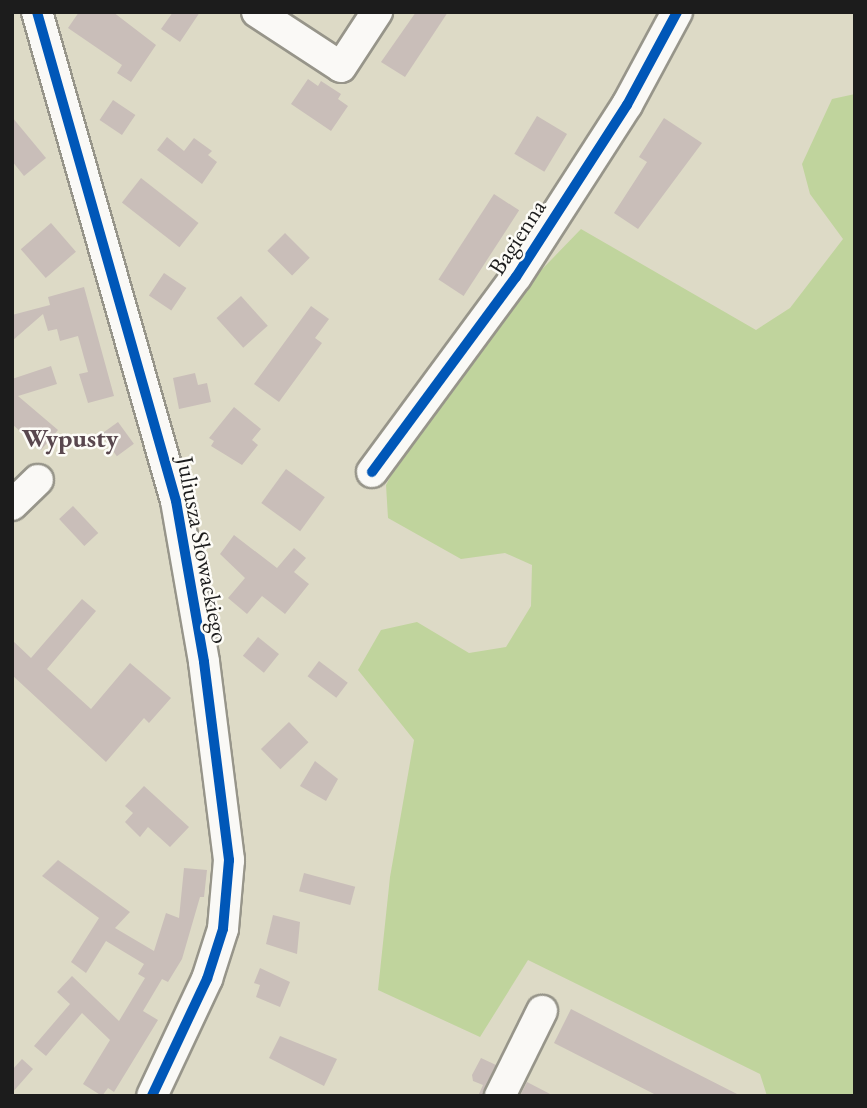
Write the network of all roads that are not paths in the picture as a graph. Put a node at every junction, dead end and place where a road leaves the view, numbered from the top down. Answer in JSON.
{"nodes":[{"id":1,"x":37,"y":12,"type":"edge"},
{"id":2,"x":257,"y":12,"type":"edge"},
{"id":3,"x":377,"y":12,"type":"edge"},
{"id":4,"x":677,"y":12,"type":"edge"},
{"id":5,"x":372,"y":472,"type":"dead end"},
{"id":6,"x":38,"y":480,"type":"dead end"},
{"id":7,"x":12,"y":505,"type":"edge"},
{"id":8,"x":542,"y":1012,"type":"dead end"},
{"id":9,"x":152,"y":1096,"type":"edge"},
{"id":10,"x":500,"y":1096,"type":"edge"}],
"edges":[{"from":1,"to":9,"type":"street","name":"Juliusza Słowackiego"},
{"from":2,"to":3,"type":"street"},
{"from":4,"to":5,"type":"street","name":"Bagienna"},
{"from":6,"to":7,"type":"street"},
{"from":8,"to":10,"type":"street"}]}
